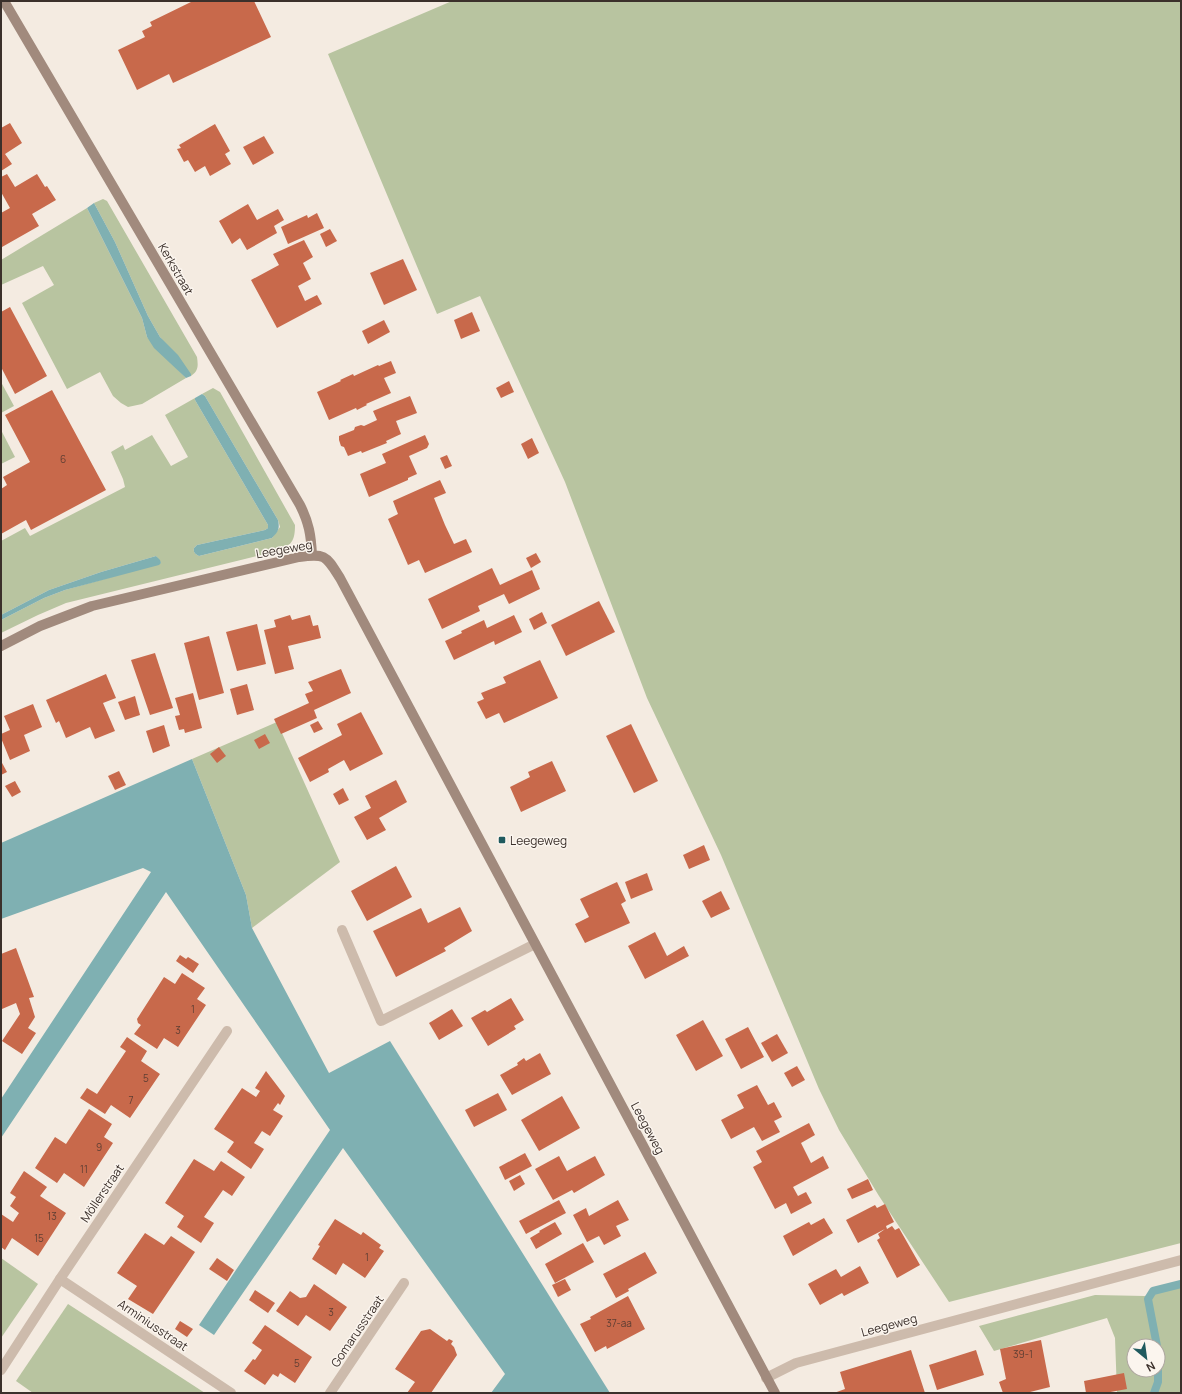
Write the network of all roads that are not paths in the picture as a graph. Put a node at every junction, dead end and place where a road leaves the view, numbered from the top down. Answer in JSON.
{"nodes":[{"id":1,"x":4,"y":1,"type":"edge"},
{"id":2,"x":312,"y":555,"type":"junction"},
{"id":3,"x":1,"y":646,"type":"edge"},
{"id":4,"x":342,"y":930,"type":"dead end"},
{"id":5,"x":535,"y":944,"type":"junction"},
{"id":6,"x":227,"y":1031,"type":"dead end"},
{"id":7,"x":1181,"y":1260,"type":"edge"},
{"id":8,"x":60,"y":1279,"type":"junction"},
{"id":9,"x":404,"y":1283,"type":"dead end"},
{"id":10,"x":1,"y":1370,"type":"edge"},
{"id":11,"x":766,"y":1378,"type":"junction"},
{"id":12,"x":231,"y":1393,"type":"edge"},
{"id":13,"x":330,"y":1393,"type":"edge"},
{"id":14,"x":775,"y":1393,"type":"edge"}],
"edges":[{"from":1,"to":2,"type":"main road","name":"Kerkstraat"},
{"from":2,"to":3,"type":"main road","name":"Leegeweg"},
{"from":2,"to":5,"type":"main road","name":"Leegeweg"},
{"from":4,"to":5,"type":"street"},
{"from":5,"to":11,"type":"main road","name":"Leegeweg"},
{"from":6,"to":8,"type":"street","name":"Möllerstraat"},
{"from":7,"to":11,"type":"street","name":"Leegeweg"},
{"from":8,"to":10,"type":"street","name":"Möllerstraat"},
{"from":8,"to":12,"type":"street","name":"Arminiusstraat"},
{"from":9,"to":13,"type":"street","name":"Gomarusstraat"},
{"from":11,"to":14,"type":"main road"}]}
